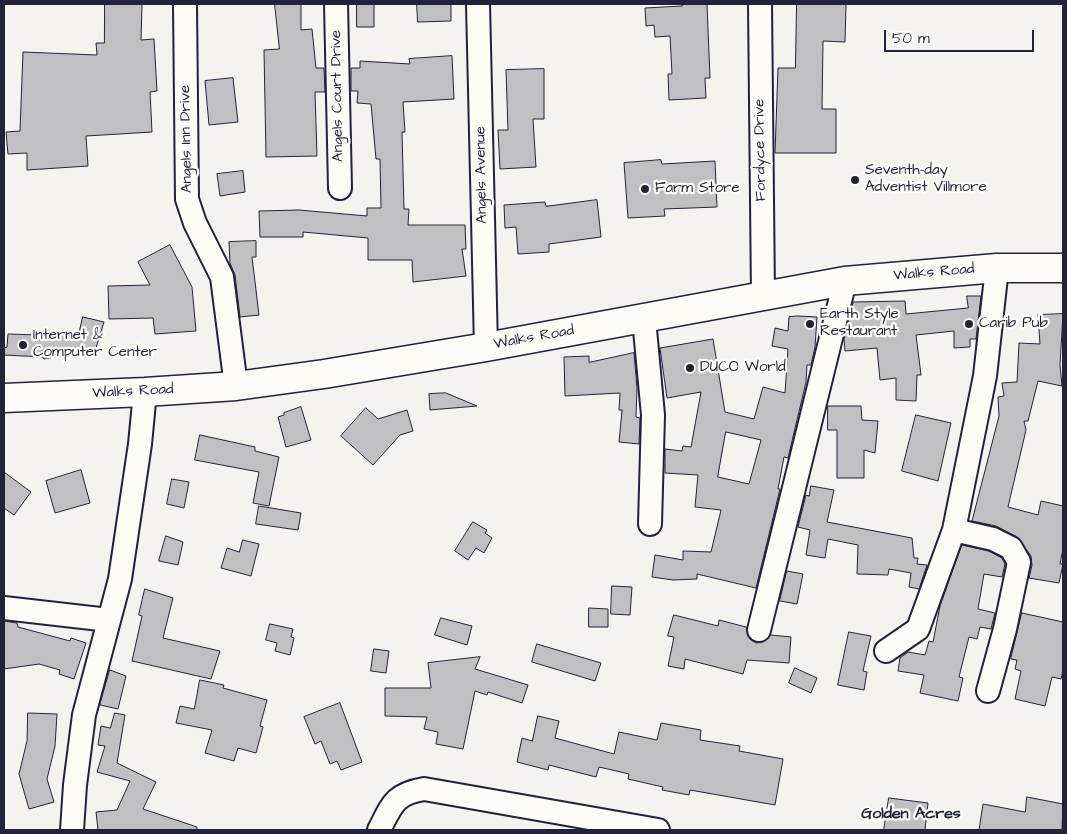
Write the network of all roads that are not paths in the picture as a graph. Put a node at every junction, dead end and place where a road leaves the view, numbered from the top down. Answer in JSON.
{"nodes":[{"id":1,"x":186,"y":4,"type":"edge"},
{"id":2,"x":336,"y":4,"type":"edge"},
{"id":3,"x":478,"y":4,"type":"edge"},
{"id":4,"x":760,"y":4,"type":"edge"},
{"id":5,"x":340,"y":188,"type":"dead end"},
{"id":6,"x":997,"y":268,"type":"junction"},
{"id":7,"x":1063,"y":268,"type":"edge"},
{"id":8,"x":844,"y":281,"type":"junction"},
{"id":9,"x":763,"y":297,"type":"junction"},
{"id":10,"x":644,"y":319,"type":"junction"},
{"id":11,"x":486,"y":347,"type":"junction"},
{"id":12,"x":4,"y":382,"type":"edge"},
{"id":13,"x":236,"y":386,"type":"junction"},
{"id":14,"x":145,"y":392,"type":"junction"},
{"id":15,"x":4,"y":398,"type":"edge"},
{"id":16,"x":650,"y":524,"type":"dead end"},
{"id":17,"x":954,"y":530,"type":"junction"},
{"id":18,"x":4,"y":608,"type":"edge"},
{"id":19,"x":109,"y":620,"type":"junction"},
{"id":20,"x":759,"y":630,"type":"dead end"},
{"id":21,"x":886,"y":651,"type":"dead end"},
{"id":22,"x":988,"y":691,"type":"dead end"},
{"id":23,"x":72,"y":830,"type":"edge"},
{"id":24,"x":379,"y":830,"type":"edge"},
{"id":25,"x":658,"y":830,"type":"edge"}],
"edges":[{"from":1,"to":13,"type":"street","name":"Angels Inn Drive"},
{"from":2,"to":5,"type":"street","name":"Angels Court Drive"},
{"from":3,"to":11,"type":"street","name":"Angels Avenue"},
{"from":4,"to":9,"type":"street","name":"Fordyce Drive"},
{"from":6,"to":7,"type":"main road","name":"Walks Road"},
{"from":6,"to":8,"type":"main road","name":"Walks Road"},
{"from":6,"to":17,"type":"street"},
{"from":8,"to":9,"type":"main road","name":"Walks Road"},
{"from":8,"to":20,"type":"street"},
{"from":9,"to":10,"type":"main road","name":"Walks Road"},
{"from":10,"to":11,"type":"main road","name":"Walks Road"},
{"from":10,"to":16,"type":"street"},
{"from":11,"to":13,"type":"main road","name":"Walks Road"},
{"from":12,"to":15,"type":"street"},
{"from":13,"to":14,"type":"main road","name":"Walks Road"},
{"from":14,"to":15,"type":"main road","name":"Walks Road"},
{"from":14,"to":19,"type":"street"},
{"from":17,"to":21,"type":"street"},
{"from":17,"to":22,"type":"street"},
{"from":18,"to":19,"type":"street"},
{"from":19,"to":23,"type":"street"},
{"from":24,"to":25,"type":"street"}]}
